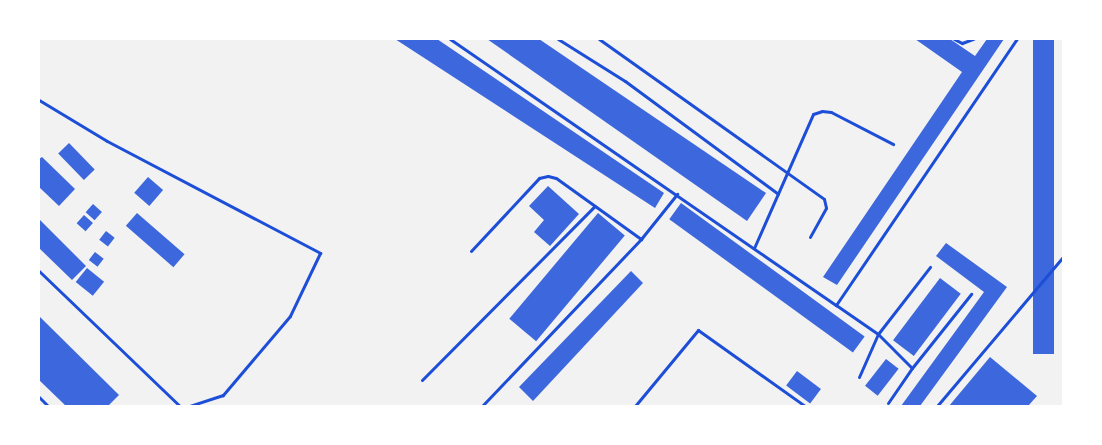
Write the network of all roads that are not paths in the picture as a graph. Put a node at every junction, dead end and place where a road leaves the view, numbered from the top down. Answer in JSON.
{"nodes":[{"id":1,"x":450,"y":39,"type":"edge"},
{"id":2,"x":558,"y":39,"type":"edge"},
{"id":3,"x":599,"y":39,"type":"edge"},
{"id":4,"x":954,"y":39,"type":"edge"},
{"id":5,"x":973,"y":39,"type":"edge"},
{"id":6,"x":1018,"y":39,"type":"edge"},
{"id":7,"x":39,"y":100,"type":"edge"},
{"id":8,"x":894,"y":144,"type":"dead end"},
{"id":9,"x":787,"y":173,"type":"junction"},
{"id":10,"x":677,"y":194,"type":"junction"},
{"id":11,"x":778,"y":194,"type":"junction"},
{"id":12,"x":595,"y":206,"type":"junction"},
{"id":13,"x":810,"y":237,"type":"dead end"},
{"id":14,"x":641,"y":239,"type":"junction"},
{"id":15,"x":754,"y":248,"type":"junction"},
{"id":16,"x":471,"y":250,"type":"dead end"},
{"id":17,"x":1063,"y":257,"type":"edge"},
{"id":18,"x":930,"y":267,"type":"dead end"},
{"id":19,"x":39,"y":271,"type":"edge"},
{"id":20,"x":971,"y":294,"type":"dead end"},
{"id":21,"x":836,"y":305,"type":"junction"},
{"id":22,"x":878,"y":334,"type":"junction"},
{"id":23,"x":912,"y":368,"type":"junction"},
{"id":24,"x":859,"y":378,"type":"dead end"},
{"id":25,"x":422,"y":380,"type":"dead end"},
{"id":26,"x":39,"y":397,"type":"edge"},
{"id":27,"x":888,"y":403,"type":"dead end"},
{"id":28,"x":48,"y":406,"type":"edge"},
{"id":29,"x":180,"y":406,"type":"edge"},
{"id":30,"x":190,"y":406,"type":"edge"},
{"id":31,"x":482,"y":406,"type":"edge"},
{"id":32,"x":635,"y":406,"type":"edge"},
{"id":33,"x":805,"y":406,"type":"edge"},
{"id":34,"x":937,"y":406,"type":"edge"}],
"edges":[{"from":1,"to":10,"type":"lane"},
{"from":2,"to":11,"type":"lane"},
{"from":3,"to":9,"type":"lane"},
{"from":4,"to":5,"type":"lane"},
{"from":6,"to":21,"type":"lane"},
{"from":7,"to":30,"type":"lane"},
{"from":8,"to":9,"type":"lane"},
{"from":9,"to":11,"type":"lane"},
{"from":9,"to":13,"type":"lane"},
{"from":10,"to":14,"type":"lane"},
{"from":10,"to":15,"type":"lane"},
{"from":11,"to":15,"type":"lane"},
{"from":12,"to":14,"type":"lane"},
{"from":12,"to":16,"type":"lane"},
{"from":12,"to":25,"type":"lane"},
{"from":14,"to":31,"type":"lane"},
{"from":15,"to":21,"type":"lane"},
{"from":17,"to":34,"type":"lane"},
{"from":18,"to":22,"type":"lane"},
{"from":19,"to":29,"type":"lane"},
{"from":20,"to":23,"type":"lane"},
{"from":21,"to":22,"type":"lane"},
{"from":22,"to":23,"type":"lane"},
{"from":22,"to":24,"type":"lane"},
{"from":23,"to":27,"type":"lane"},
{"from":26,"to":28,"type":"lane"},
{"from":32,"to":33,"type":"lane"}]}
